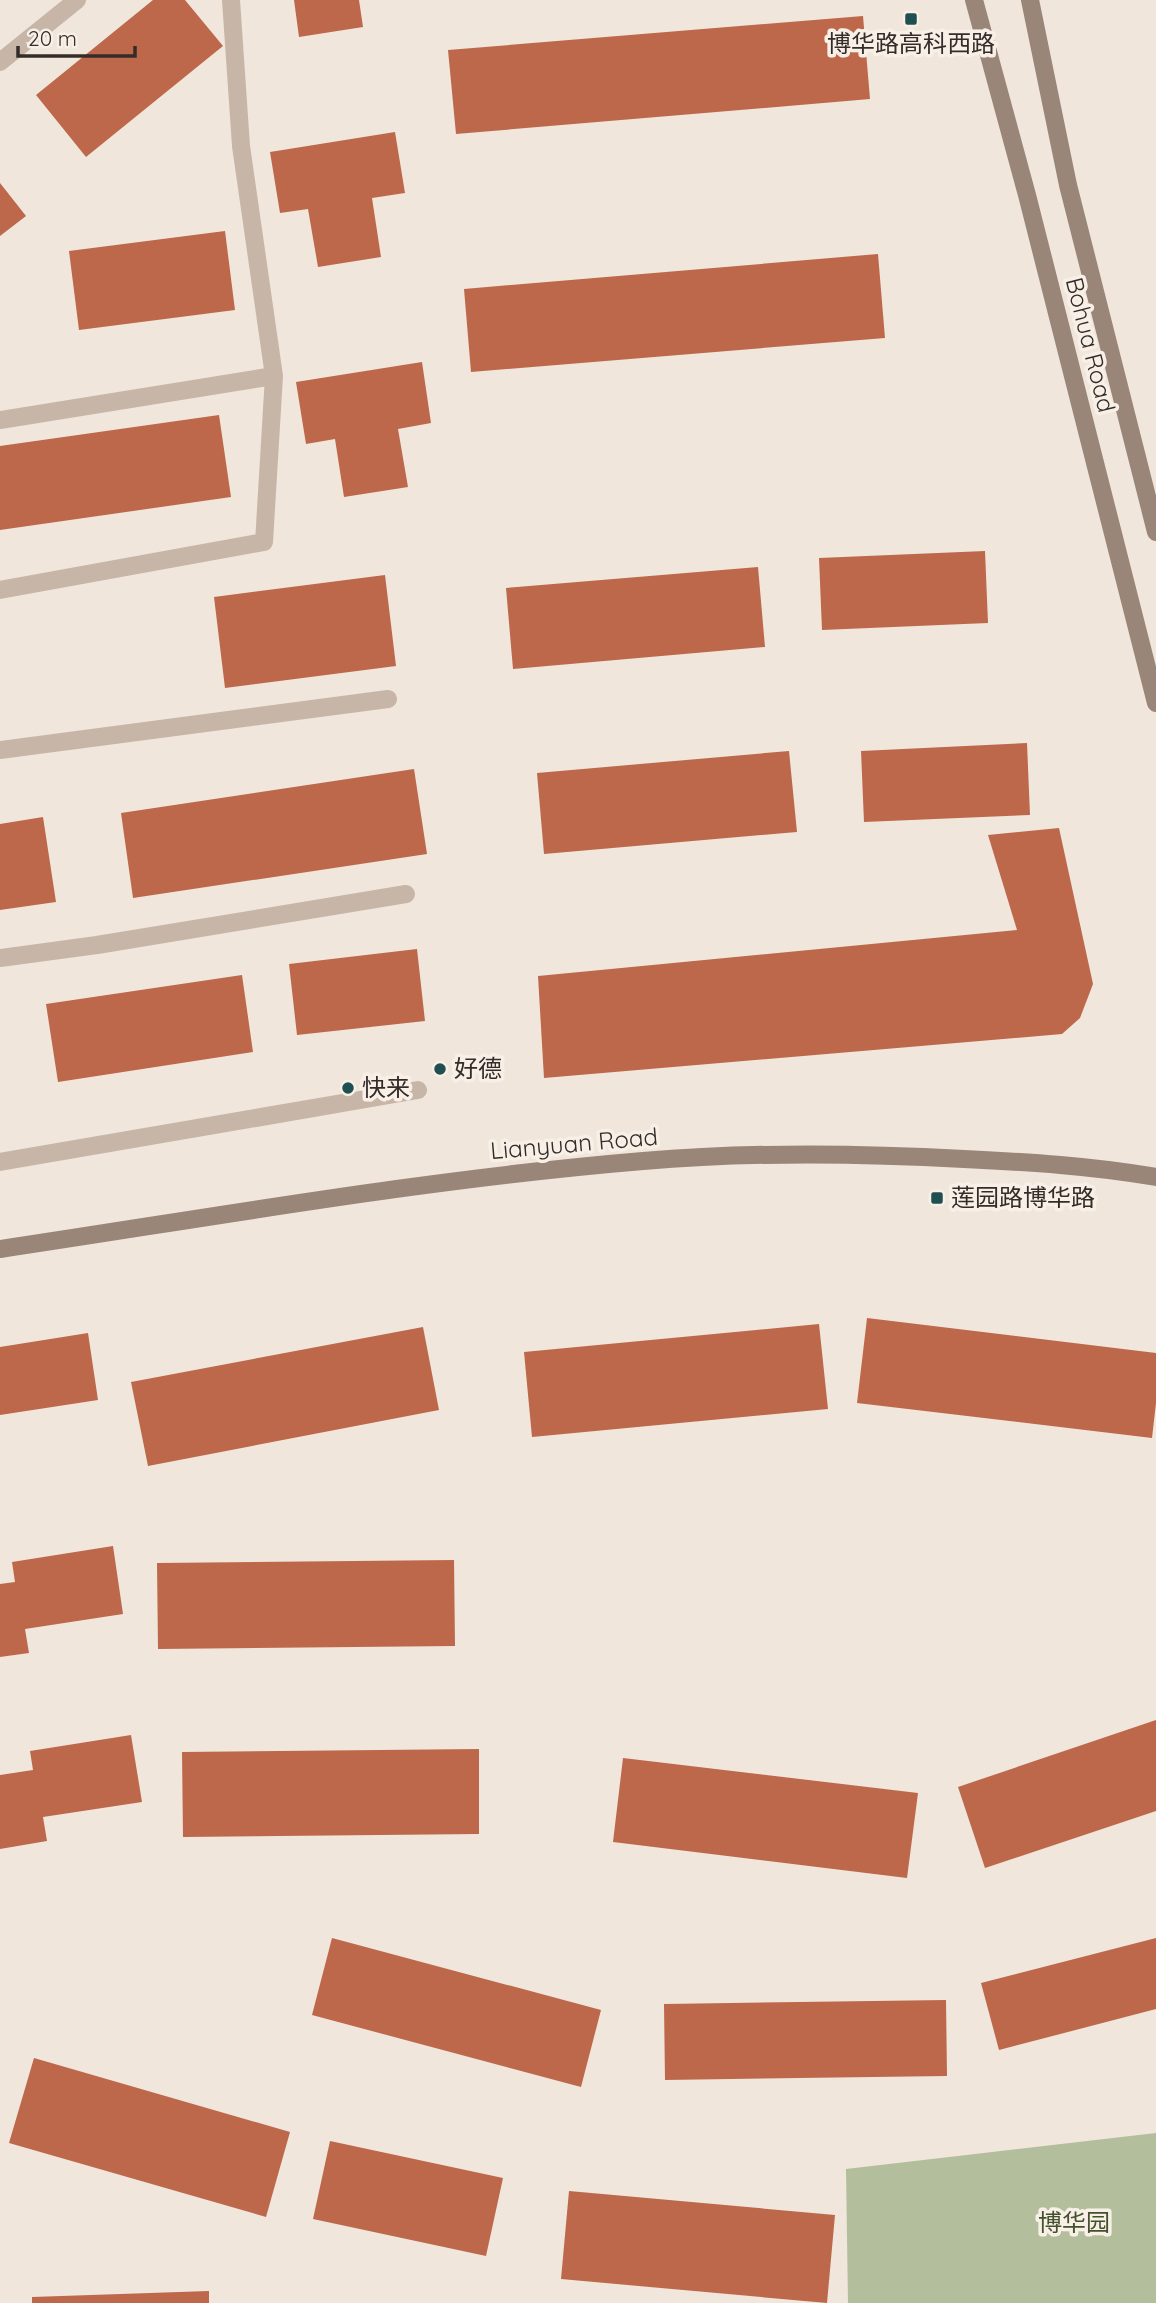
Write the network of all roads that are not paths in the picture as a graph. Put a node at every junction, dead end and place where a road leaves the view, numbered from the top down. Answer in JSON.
{"nodes":[{"id":1,"x":77,"y":0,"type":"edge"},
{"id":2,"x":231,"y":0,"type":"edge"},
{"id":3,"x":974,"y":0,"type":"edge"},
{"id":4,"x":1030,"y":0,"type":"edge"},
{"id":5,"x":0,"y":62,"type":"edge"},
{"id":6,"x":274,"y":376,"type":"junction"},
{"id":7,"x":0,"y":420,"type":"edge"},
{"id":8,"x":1156,"y":532,"type":"edge"},
{"id":9,"x":0,"y":590,"type":"edge"},
{"id":10,"x":388,"y":699,"type":"dead end"},
{"id":11,"x":1156,"y":703,"type":"edge"},
{"id":12,"x":0,"y":750,"type":"edge"},
{"id":13,"x":406,"y":894,"type":"dead end"},
{"id":14,"x":0,"y":958,"type":"edge"},
{"id":15,"x":418,"y":1090,"type":"dead end"},
{"id":16,"x":0,"y":1162,"type":"edge"},
{"id":17,"x":1156,"y":1177,"type":"edge"},
{"id":18,"x":0,"y":1249,"type":"edge"}],
"edges":[{"from":1,"to":5,"type":"lane"},
{"from":2,"to":6,"type":"lane"},
{"from":3,"to":11,"type":"street","name":"Bohua Road"},
{"from":4,"to":8,"type":"street","name":"Bohua Road"},
{"from":6,"to":7,"type":"lane"},
{"from":6,"to":9,"type":"lane"},
{"from":10,"to":12,"type":"lane"},
{"from":13,"to":14,"type":"lane"},
{"from":15,"to":16,"type":"lane"},
{"from":17,"to":18,"type":"street","name":"Lianyuan Road"}]}
